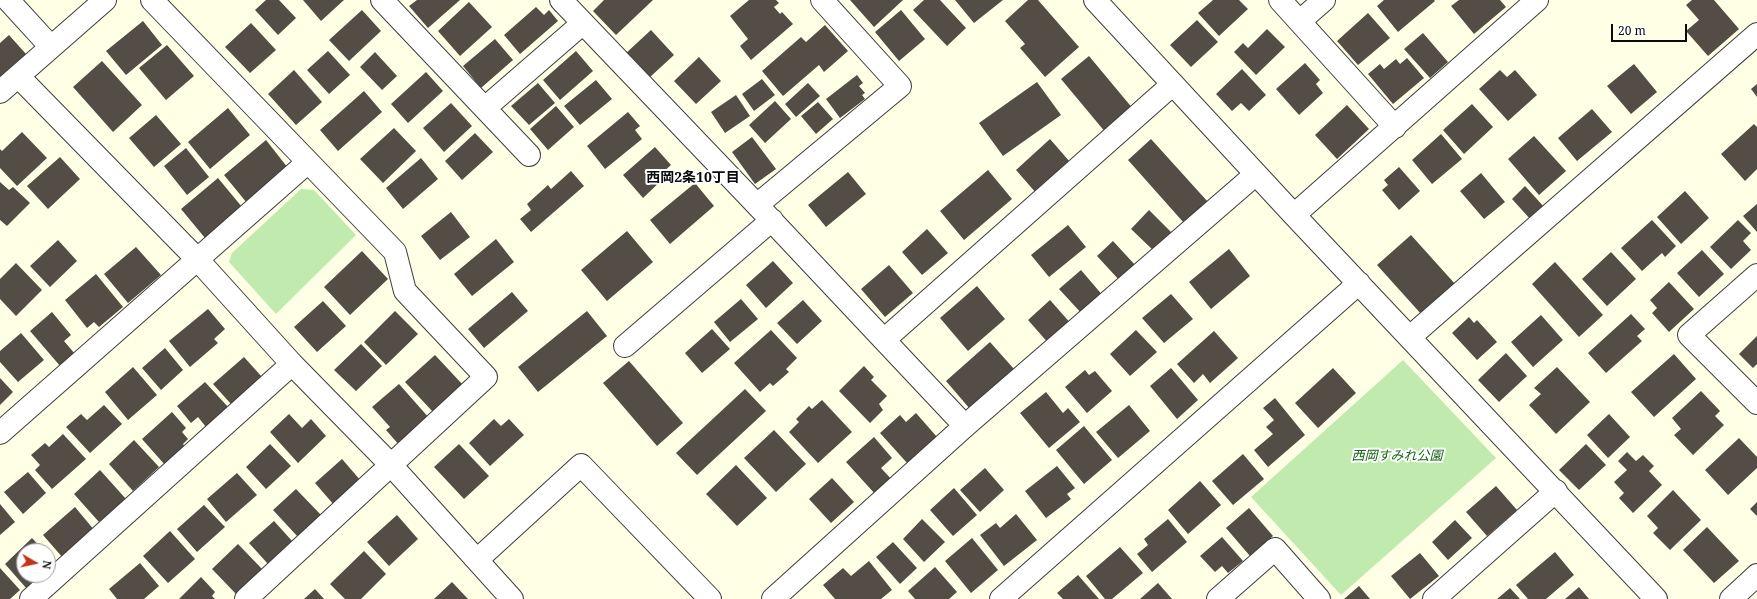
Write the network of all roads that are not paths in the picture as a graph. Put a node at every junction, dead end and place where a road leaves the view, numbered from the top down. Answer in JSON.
{"nodes":[{"id":1,"x":8,"y":0,"type":"edge"},
{"id":2,"x":105,"y":0,"type":"edge"},
{"id":3,"x":152,"y":0,"type":"edge"},
{"id":4,"x":382,"y":0,"type":"edge"},
{"id":5,"x":562,"y":0,"type":"edge"},
{"id":6,"x":822,"y":0,"type":"edge"},
{"id":7,"x":1095,"y":0,"type":"edge"},
{"id":8,"x":1280,"y":0,"type":"edge"},
{"id":9,"x":1324,"y":0,"type":"edge"},
{"id":10,"x":1537,"y":0,"type":"edge"},
{"id":11,"x":1300,"y":21,"type":"junction"},
{"id":12,"x":583,"y":23,"type":"junction"},
{"id":13,"x":1757,"y":34,"type":"edge"},
{"id":14,"x":51,"y":47,"type":"junction"},
{"id":15,"x":18,"y":76,"type":"junction"},
{"id":16,"x":1174,"y":84,"type":"junction"},
{"id":17,"x":0,"y":92,"type":"edge"},
{"id":18,"x":485,"y":108,"type":"junction"},
{"id":19,"x":1395,"y":127,"type":"junction"},
{"id":20,"x":529,"y":155,"type":"dead end"},
{"id":21,"x":308,"y":162,"type":"junction"},
{"id":22,"x":1256,"y":174,"type":"junction"},
{"id":23,"x":757,"y":204,"type":"junction"},
{"id":24,"x":1294,"y":215,"type":"junction"},
{"id":25,"x":772,"y":220,"type":"junction"},
{"id":26,"x":197,"y":259,"type":"junction"},
{"id":27,"x":1757,"y":275,"type":"edge"},
{"id":28,"x":1359,"y":283,"type":"junction"},
{"id":29,"x":1410,"y":337,"type":"junction"},
{"id":30,"x":885,"y":340,"type":"junction"},
{"id":31,"x":625,"y":346,"type":"dead end"},
{"id":32,"x":292,"y":364,"type":"junction"},
{"id":33,"x":1757,"y":403,"type":"edge"},
{"id":34,"x":965,"y":426,"type":"junction"},
{"id":35,"x":0,"y":433,"type":"edge"},
{"id":36,"x":391,"y":465,"type":"junction"},
{"id":37,"x":1556,"y":492,"type":"junction"},
{"id":38,"x":477,"y":560,"type":"junction"},
{"id":39,"x":1757,"y":575,"type":"edge"},
{"id":40,"x":31,"y":599,"type":"edge"},
{"id":41,"x":246,"y":599,"type":"edge"},
{"id":42,"x":512,"y":599,"type":"edge"},
{"id":43,"x":710,"y":599,"type":"edge"},
{"id":44,"x":773,"y":599,"type":"edge"},
{"id":45,"x":1001,"y":599,"type":"edge"},
{"id":46,"x":1218,"y":599,"type":"edge"},
{"id":47,"x":1320,"y":599,"type":"edge"},
{"id":48,"x":1434,"y":599,"type":"edge"},
{"id":49,"x":1656,"y":599,"type":"edge"},
{"id":50,"x":1732,"y":599,"type":"edge"}],
"edges":[{"from":1,"to":14,"type":"street"},
{"from":2,"to":14,"type":"street"},
{"from":3,"to":21,"type":"street"},
{"from":4,"to":18,"type":"street"},
{"from":5,"to":12,"type":"street"},
{"from":6,"to":23,"type":"street"},
{"from":7,"to":16,"type":"street"},
{"from":8,"to":11,"type":"street"},
{"from":9,"to":11,"type":"street"},
{"from":10,"to":19,"type":"street"},
{"from":11,"to":19,"type":"street"},
{"from":12,"to":18,"type":"street"},
{"from":12,"to":23,"type":"street"},
{"from":13,"to":29,"type":"street"},
{"from":14,"to":15,"type":"street"},
{"from":15,"to":17,"type":"street"},
{"from":15,"to":26,"type":"street"},
{"from":16,"to":22,"type":"street"},
{"from":16,"to":30,"type":"street"},
{"from":18,"to":20,"type":"street"},
{"from":19,"to":24,"type":"street"},
{"from":21,"to":26,"type":"street"},
{"from":21,"to":36,"type":"street"},
{"from":22,"to":24,"type":"street"},
{"from":22,"to":34,"type":"street"},
{"from":23,"to":25,"type":"street"},
{"from":24,"to":28,"type":"street"},
{"from":25,"to":30,"type":"street"},
{"from":25,"to":31,"type":"street"},
{"from":26,"to":32,"type":"street"},
{"from":26,"to":35,"type":"street"},
{"from":27,"to":33,"type":"street"},
{"from":28,"to":29,"type":"street"},
{"from":28,"to":45,"type":"street"},
{"from":29,"to":37,"type":"street"},
{"from":30,"to":34,"type":"street"},
{"from":32,"to":36,"type":"street"},
{"from":32,"to":40,"type":"street"},
{"from":34,"to":44,"type":"street"},
{"from":36,"to":38,"type":"street"},
{"from":36,"to":41,"type":"street"},
{"from":37,"to":48,"type":"street"},
{"from":37,"to":49,"type":"street"},
{"from":38,"to":42,"type":"street"},
{"from":38,"to":43,"type":"street"},
{"from":39,"to":50,"type":"street"},
{"from":46,"to":47,"type":"street"}]}
